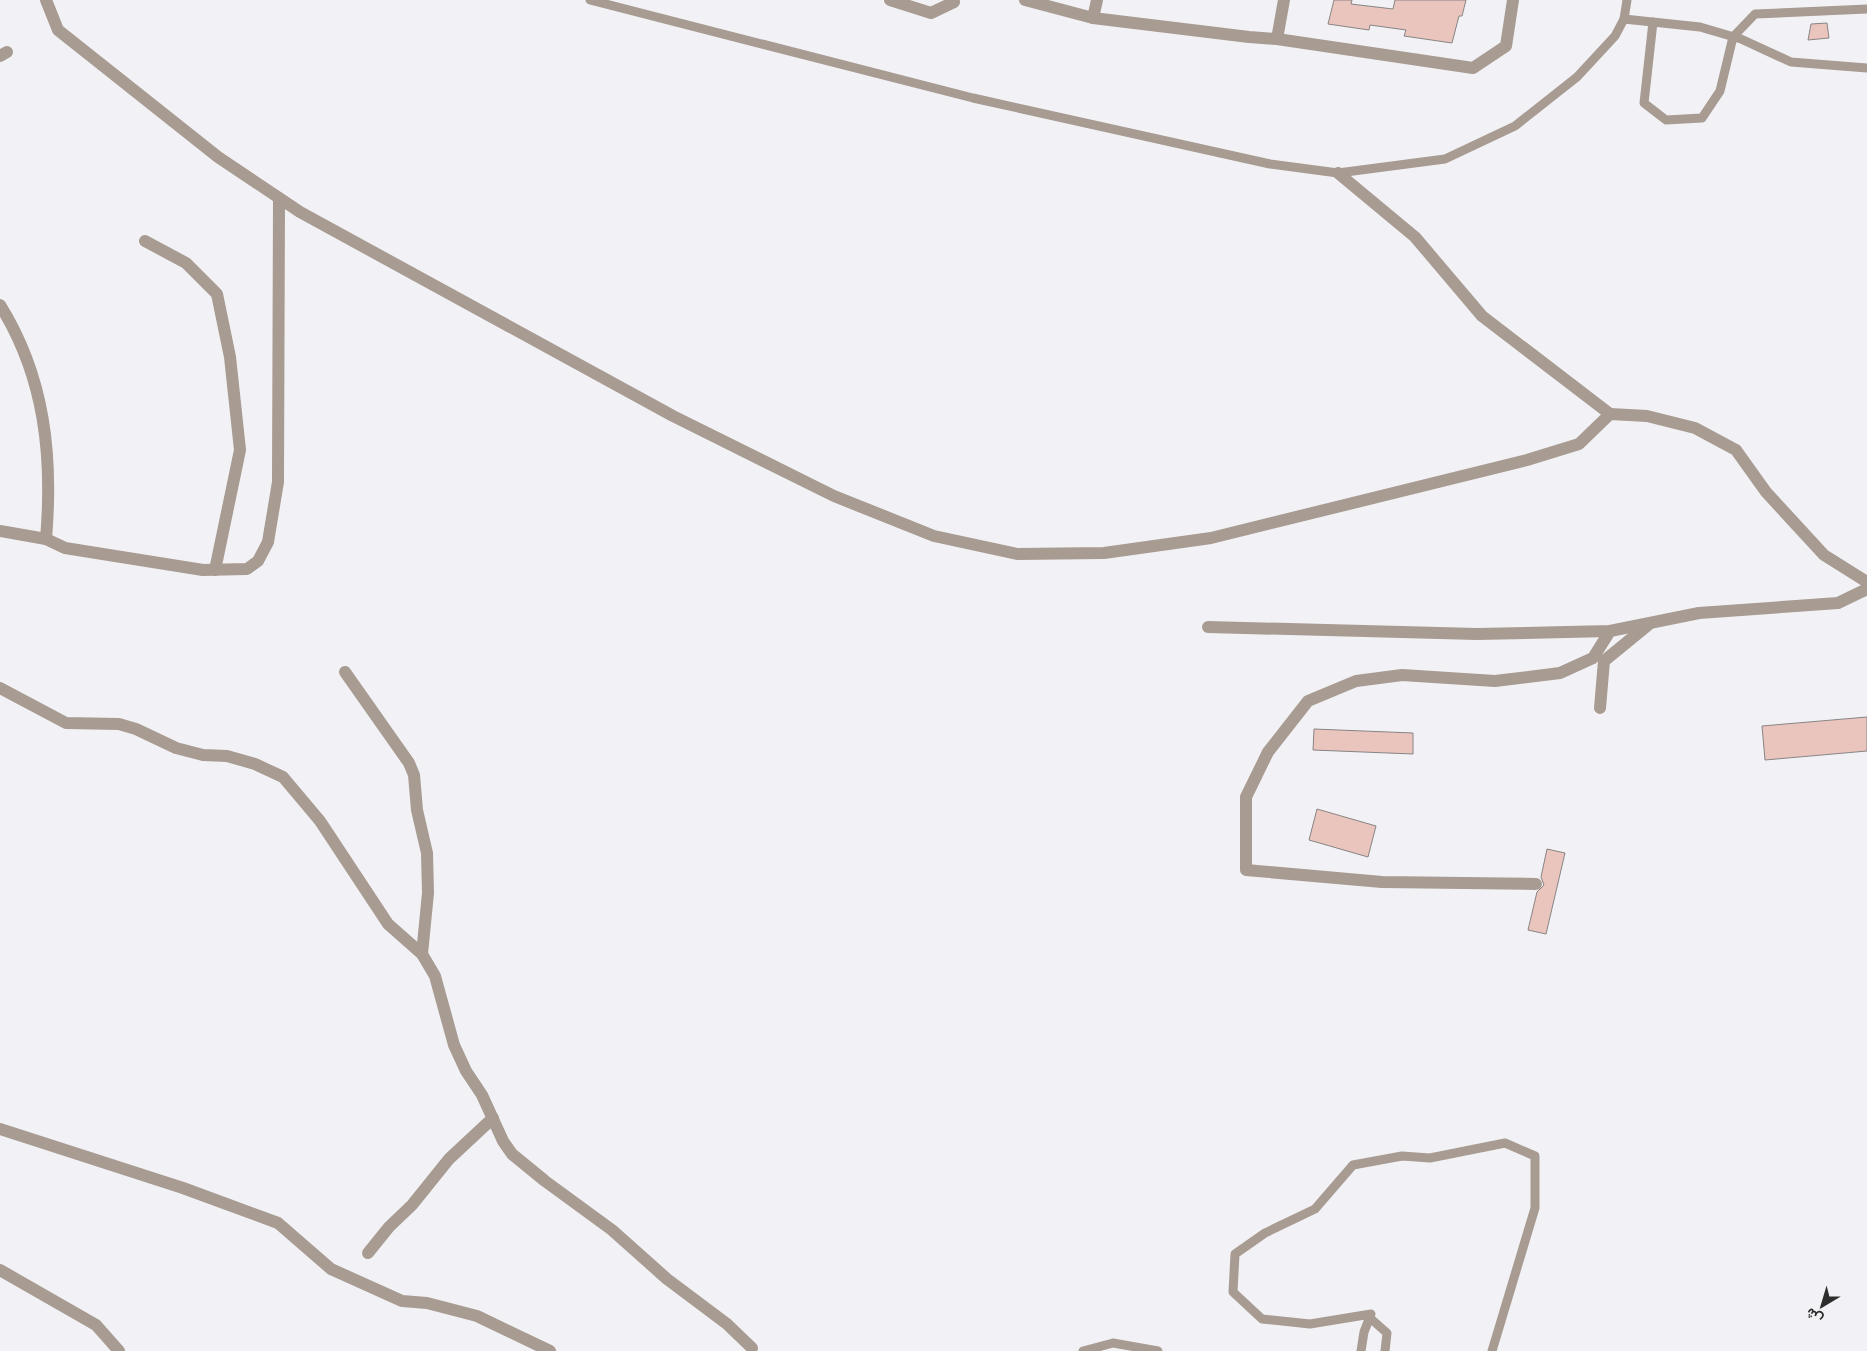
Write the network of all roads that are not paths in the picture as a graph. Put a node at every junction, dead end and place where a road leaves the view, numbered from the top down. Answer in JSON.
{"nodes":[{"id":1,"x":46,"y":0,"type":"edge"},
{"id":2,"x":590,"y":0,"type":"edge"},
{"id":3,"x":890,"y":0,"type":"edge"},
{"id":4,"x":952,"y":0,"type":"edge"},
{"id":5,"x":1025,"y":0,"type":"edge"},
{"id":6,"x":1097,"y":0,"type":"edge"},
{"id":7,"x":1284,"y":0,"type":"edge"},
{"id":8,"x":1513,"y":0,"type":"edge"},
{"id":9,"x":1627,"y":0,"type":"edge"},
{"id":10,"x":1867,"y":9,"type":"edge"},
{"id":11,"x":1094,"y":18,"type":"junction"},
{"id":12,"x":1624,"y":19,"type":"junction"},
{"id":13,"x":1653,"y":22,"type":"junction"},
{"id":14,"x":1733,"y":37,"type":"junction"},
{"id":15,"x":1277,"y":38,"type":"junction"},
{"id":16,"x":1867,"y":68,"type":"edge"},
{"id":17,"x":1338,"y":173,"type":"junction"},
{"id":18,"x":279,"y":198,"type":"junction"},
{"id":19,"x":145,"y":241,"type":"dead end"},
{"id":20,"x":0,"y":305,"type":"edge"},
{"id":21,"x":1610,"y":414,"type":"junction"},
{"id":22,"x":0,"y":531,"type":"edge"},
{"id":23,"x":46,"y":539,"type":"junction"},
{"id":24,"x":215,"y":570,"type":"junction"},
{"id":25,"x":1867,"y":582,"type":"edge"},
{"id":26,"x":1867,"y":589,"type":"edge"},
{"id":27,"x":1650,"y":623,"type":"junction"},
{"id":28,"x":1208,"y":627,"type":"dead end"},
{"id":29,"x":1610,"y":631,"type":"junction"},
{"id":30,"x":345,"y":672,"type":"dead end"},
{"id":31,"x":0,"y":688,"type":"edge"},
{"id":32,"x":1600,"y":708,"type":"dead end"},
{"id":33,"x":1536,"y":884,"type":"dead end"},
{"id":34,"x":422,"y":954,"type":"junction"},
{"id":35,"x":493,"y":1118,"type":"junction"},
{"id":36,"x":0,"y":1129,"type":"edge"},
{"id":37,"x":368,"y":1253,"type":"dead end"},
{"id":38,"x":0,"y":1270,"type":"edge"},
{"id":39,"x":1370,"y":1318,"type":"junction"},
{"id":40,"x":752,"y":1348,"type":"dead end"},
{"id":41,"x":119,"y":1351,"type":"edge"},
{"id":42,"x":550,"y":1351,"type":"edge"},
{"id":43,"x":1083,"y":1351,"type":"edge"},
{"id":44,"x":1158,"y":1351,"type":"edge"},
{"id":45,"x":1361,"y":1351,"type":"edge"},
{"id":46,"x":1385,"y":1351,"type":"edge"},
{"id":47,"x":1492,"y":1351,"type":"edge"}],
"edges":[{"from":1,"to":18,"type":"street"},
{"from":2,"to":17,"type":"lane"},
{"from":3,"to":4,"type":"street"},
{"from":5,"to":11,"type":"street"},
{"from":6,"to":11,"type":"street"},
{"from":7,"to":15,"type":"street"},
{"from":8,"to":15,"type":"street"},
{"from":9,"to":12,"type":"lane"},
{"from":10,"to":14,"type":"lane"},
{"from":11,"to":15,"type":"street"},
{"from":12,"to":13,"type":"lane"},
{"from":12,"to":17,"type":"lane"},
{"from":13,"to":14,"type":"lane"},
{"from":13,"to":14,"type":"lane"},
{"from":14,"to":16,"type":"lane"},
{"from":17,"to":21,"type":"street"},
{"from":18,"to":21,"type":"street"},
{"from":18,"to":24,"type":"street"},
{"from":19,"to":24,"type":"street"},
{"from":20,"to":23,"type":"street"},
{"from":21,"to":25,"type":"street"},
{"from":22,"to":23,"type":"street"},
{"from":23,"to":24,"type":"street"},
{"from":26,"to":27,"type":"street"},
{"from":27,"to":29,"type":"street"},
{"from":27,"to":32,"type":"street"},
{"from":28,"to":29,"type":"street"},
{"from":29,"to":33,"type":"street"},
{"from":30,"to":34,"type":"street"},
{"from":31,"to":34,"type":"street"},
{"from":34,"to":35,"type":"street"},
{"from":35,"to":37,"type":"street"},
{"from":35,"to":40,"type":"street"},
{"from":36,"to":42,"type":"street"},
{"from":38,"to":41,"type":"street"},
{"from":39,"to":45,"type":"lane"},
{"from":39,"to":46,"type":"lane"},
{"from":39,"to":47,"type":"lane"},
{"from":43,"to":44,"type":"lane"}]}
